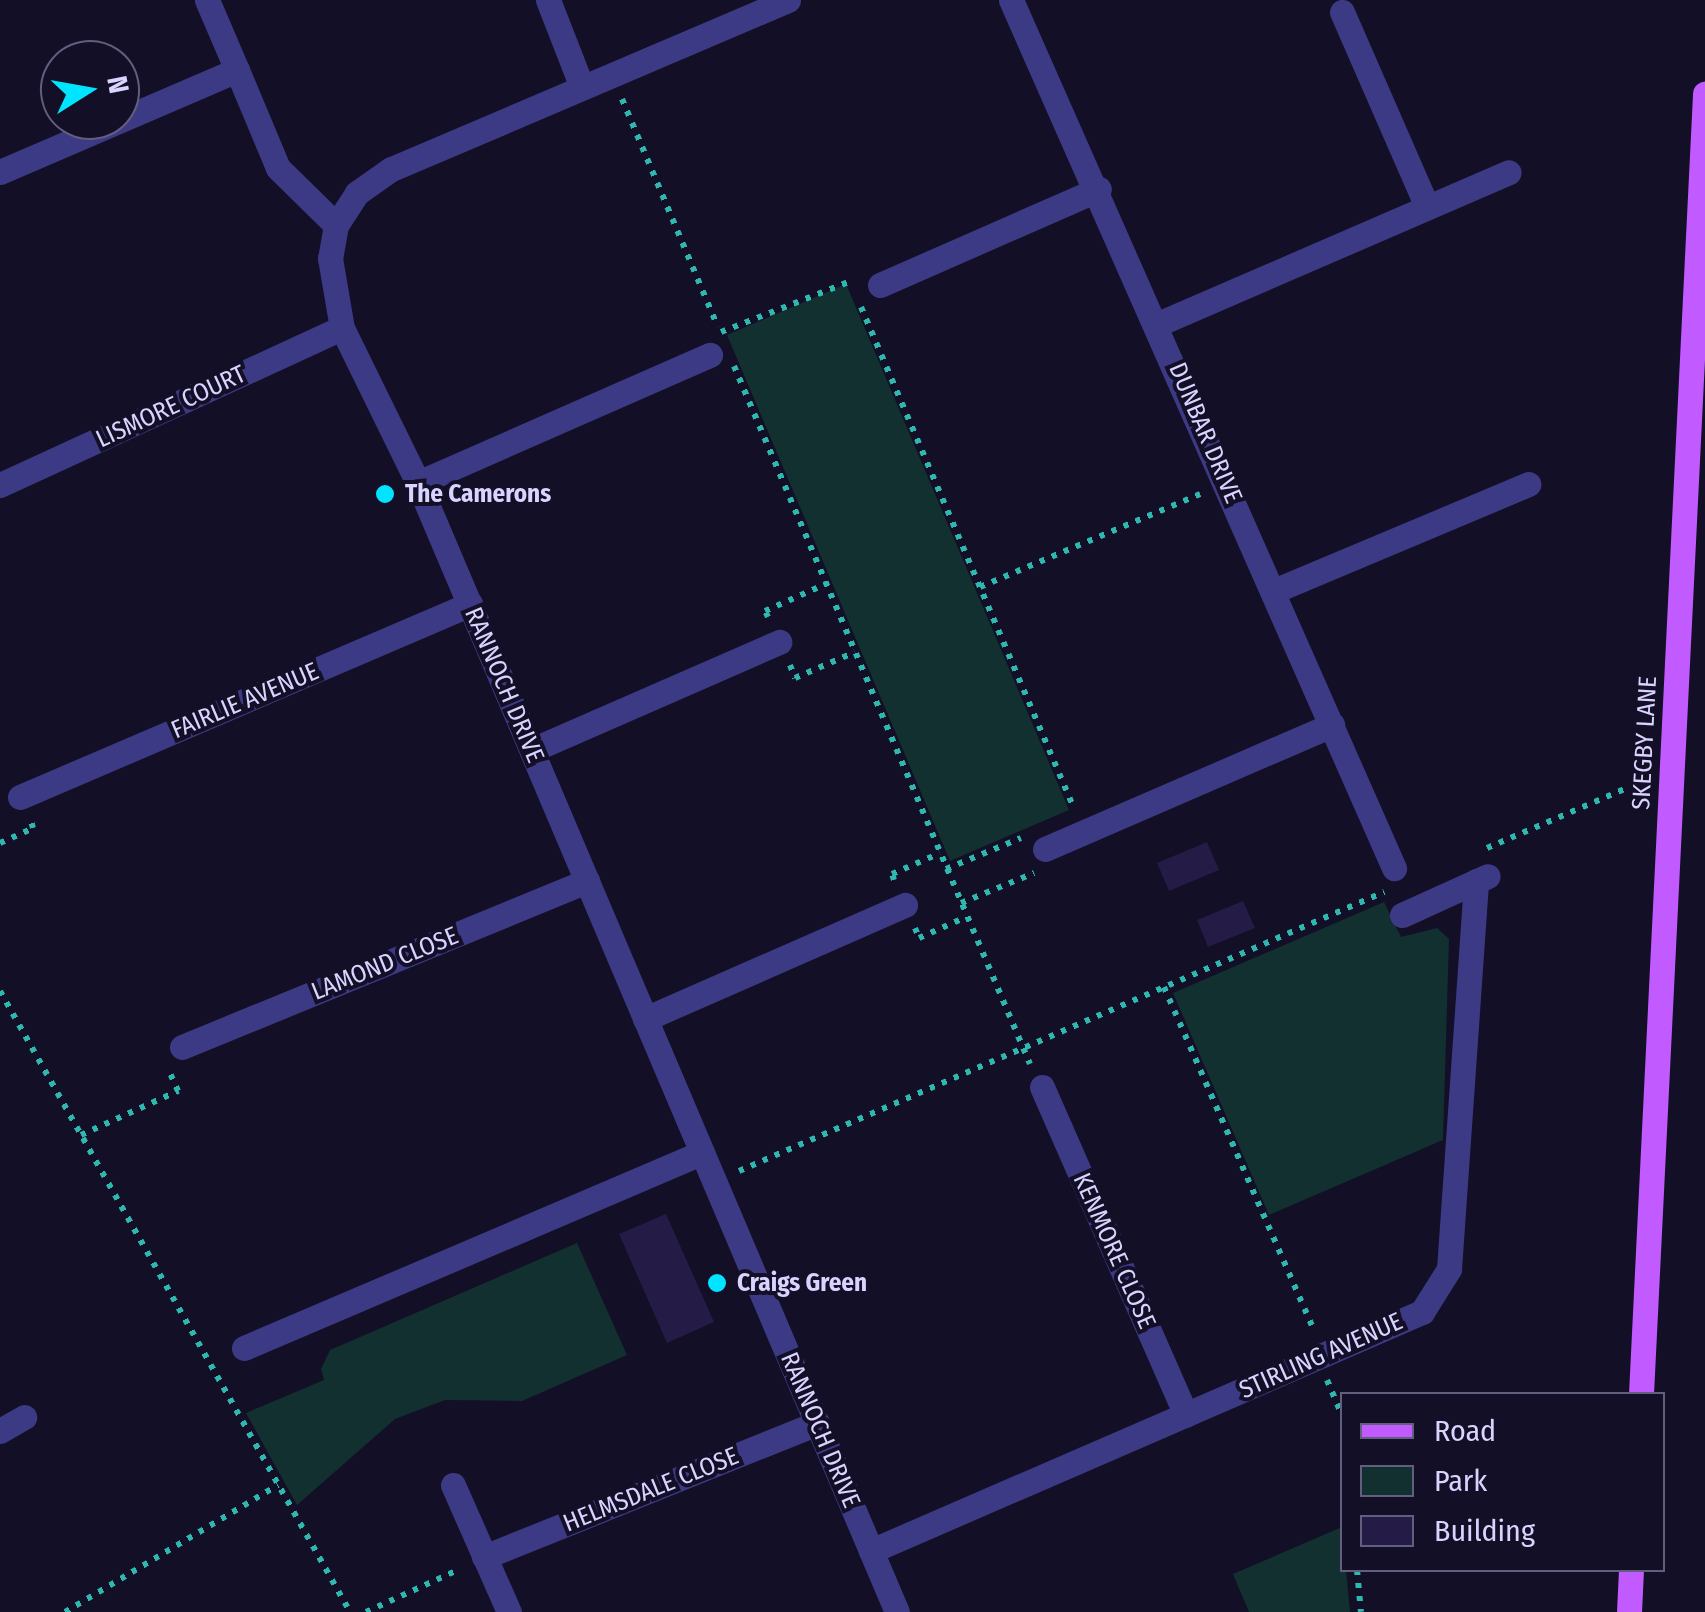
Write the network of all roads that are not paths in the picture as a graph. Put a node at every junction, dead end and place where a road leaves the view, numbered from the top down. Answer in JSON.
{"nodes":[{"id":1,"x":206,"y":0,"type":"edge"},
{"id":2,"x":548,"y":0,"type":"edge"},
{"id":3,"x":788,"y":0,"type":"edge"},
{"id":4,"x":1011,"y":0,"type":"edge"},
{"id":5,"x":1342,"y":12,"type":"dead end"},
{"id":6,"x":237,"y":70,"type":"junction"},
{"id":7,"x":582,"y":87,"type":"junction"},
{"id":8,"x":1705,"y":94,"type":"edge"},
{"id":9,"x":0,"y":172,"type":"edge"},
{"id":10,"x":1509,"y":172,"type":"dead end"},
{"id":11,"x":1099,"y":189,"type":"junction"},
{"id":12,"x":1428,"y":207,"type":"junction"},
{"id":13,"x":336,"y":225,"type":"junction"},
{"id":14,"x":880,"y":285,"type":"dead end"},
{"id":15,"x":1158,"y":324,"type":"junction"},
{"id":16,"x":342,"y":328,"type":"junction"},
{"id":17,"x":715,"y":344,"type":"road end"},
{"id":18,"x":418,"y":483,"type":"junction"},
{"id":19,"x":1528,"y":484,"type":"dead end"},
{"id":20,"x":0,"y":485,"type":"edge"},
{"id":21,"x":1274,"y":591,"type":"junction"},
{"id":22,"x":470,"y":604,"type":"junction"},
{"id":23,"x":780,"y":642,"type":"dead end"},
{"id":24,"x":1332,"y":725,"type":"junction"},
{"id":25,"x":532,"y":750,"type":"junction"},
{"id":26,"x":20,"y":797,"type":"dead end"},
{"id":27,"x":1046,"y":849,"type":"dead end"},
{"id":28,"x":1398,"y":876,"type":"road end"},
{"id":29,"x":587,"y":881,"type":"junction"},
{"id":30,"x":905,"y":905,"type":"dead end"},
{"id":31,"x":1402,"y":916,"type":"dead end"},
{"id":32,"x":645,"y":1018,"type":"junction"},
{"id":33,"x":182,"y":1047,"type":"road end"},
{"id":34,"x":1042,"y":1087,"type":"road end"},
{"id":35,"x":702,"y":1153,"type":"junction"},
{"id":36,"x":244,"y":1348,"type":"dead end"},
{"id":37,"x":1640,"y":1392,"type":"edge"},
{"id":38,"x":1186,"y":1415,"type":"junction"},
{"id":39,"x":24,"y":1417,"type":"dead end"},
{"id":40,"x":817,"y":1423,"type":"junction"},
{"id":41,"x":0,"y":1432,"type":"edge"},
{"id":42,"x":453,"y":1486,"type":"dead end"},
{"id":43,"x":872,"y":1551,"type":"junction"},
{"id":44,"x":484,"y":1558,"type":"junction"},
{"id":45,"x":1631,"y":1572,"type":"edge"},
{"id":46,"x":509,"y":1612,"type":"edge"},
{"id":47,"x":897,"y":1612,"type":"edge"},
{"id":48,"x":1629,"y":1612,"type":"edge"}],
"edges":[{"from":1,"to":6,"type":"street"},
{"from":2,"to":7,"type":"street"},
{"from":3,"to":7,"type":"street"},
{"from":4,"to":11,"type":"street","name":"DUNBAR DRIVE"},
{"from":5,"to":12,"type":"street"},
{"from":6,"to":9,"type":"street"},
{"from":6,"to":13,"type":"street"},
{"from":7,"to":13,"type":"street"},
{"from":8,"to":37,"type":"main road","name":"SKEGBY LANE"},
{"from":10,"to":12,"type":"street"},
{"from":11,"to":14,"type":"street"},
{"from":11,"to":15,"type":"street","name":"DUNBAR DRIVE"},
{"from":12,"to":15,"type":"street"},
{"from":13,"to":16,"type":"street","name":"RANNOCH DRIVE"},
{"from":15,"to":21,"type":"street","name":"DUNBAR DRIVE"},
{"from":16,"to":18,"type":"street","name":"RANNOCH DRIVE"},
{"from":16,"to":20,"type":"street","name":"LISMORE COURT"},
{"from":17,"to":18,"type":"street"},
{"from":18,"to":22,"type":"street","name":"RANNOCH DRIVE"},
{"from":19,"to":21,"type":"street"},
{"from":21,"to":24,"type":"street","name":"DUNBAR DRIVE"},
{"from":22,"to":25,"type":"street","name":"RANNOCH DRIVE"},
{"from":22,"to":26,"type":"street","name":"FAIRLIE AVENUE"},
{"from":23,"to":25,"type":"street"},
{"from":24,"to":27,"type":"street"},
{"from":24,"to":28,"type":"street","name":"DUNBAR DRIVE"},
{"from":25,"to":29,"type":"street","name":"RANNOCH DRIVE"},
{"from":29,"to":32,"type":"street","name":"RANNOCH DRIVE"},
{"from":29,"to":33,"type":"street","name":"LAMOND CLOSE"},
{"from":30,"to":32,"type":"street"},
{"from":31,"to":38,"type":"street","name":"STIRLING AVENUE"},
{"from":32,"to":35,"type":"street","name":"RANNOCH DRIVE"},
{"from":34,"to":38,"type":"street","name":"KENMORE CLOSE"},
{"from":35,"to":36,"type":"street"},
{"from":35,"to":40,"type":"street","name":"RANNOCH DRIVE"},
{"from":38,"to":43,"type":"street","name":"STIRLING AVENUE"},
{"from":39,"to":41,"type":"street"},
{"from":40,"to":43,"type":"street","name":"RANNOCH DRIVE"},
{"from":40,"to":44,"type":"street","name":"HELMSDALE CLOSE"},
{"from":42,"to":44,"type":"street"},
{"from":43,"to":47,"type":"street","name":"RANNOCH DRIVE"},
{"from":44,"to":46,"type":"street"},
{"from":45,"to":48,"type":"main road"}]}
